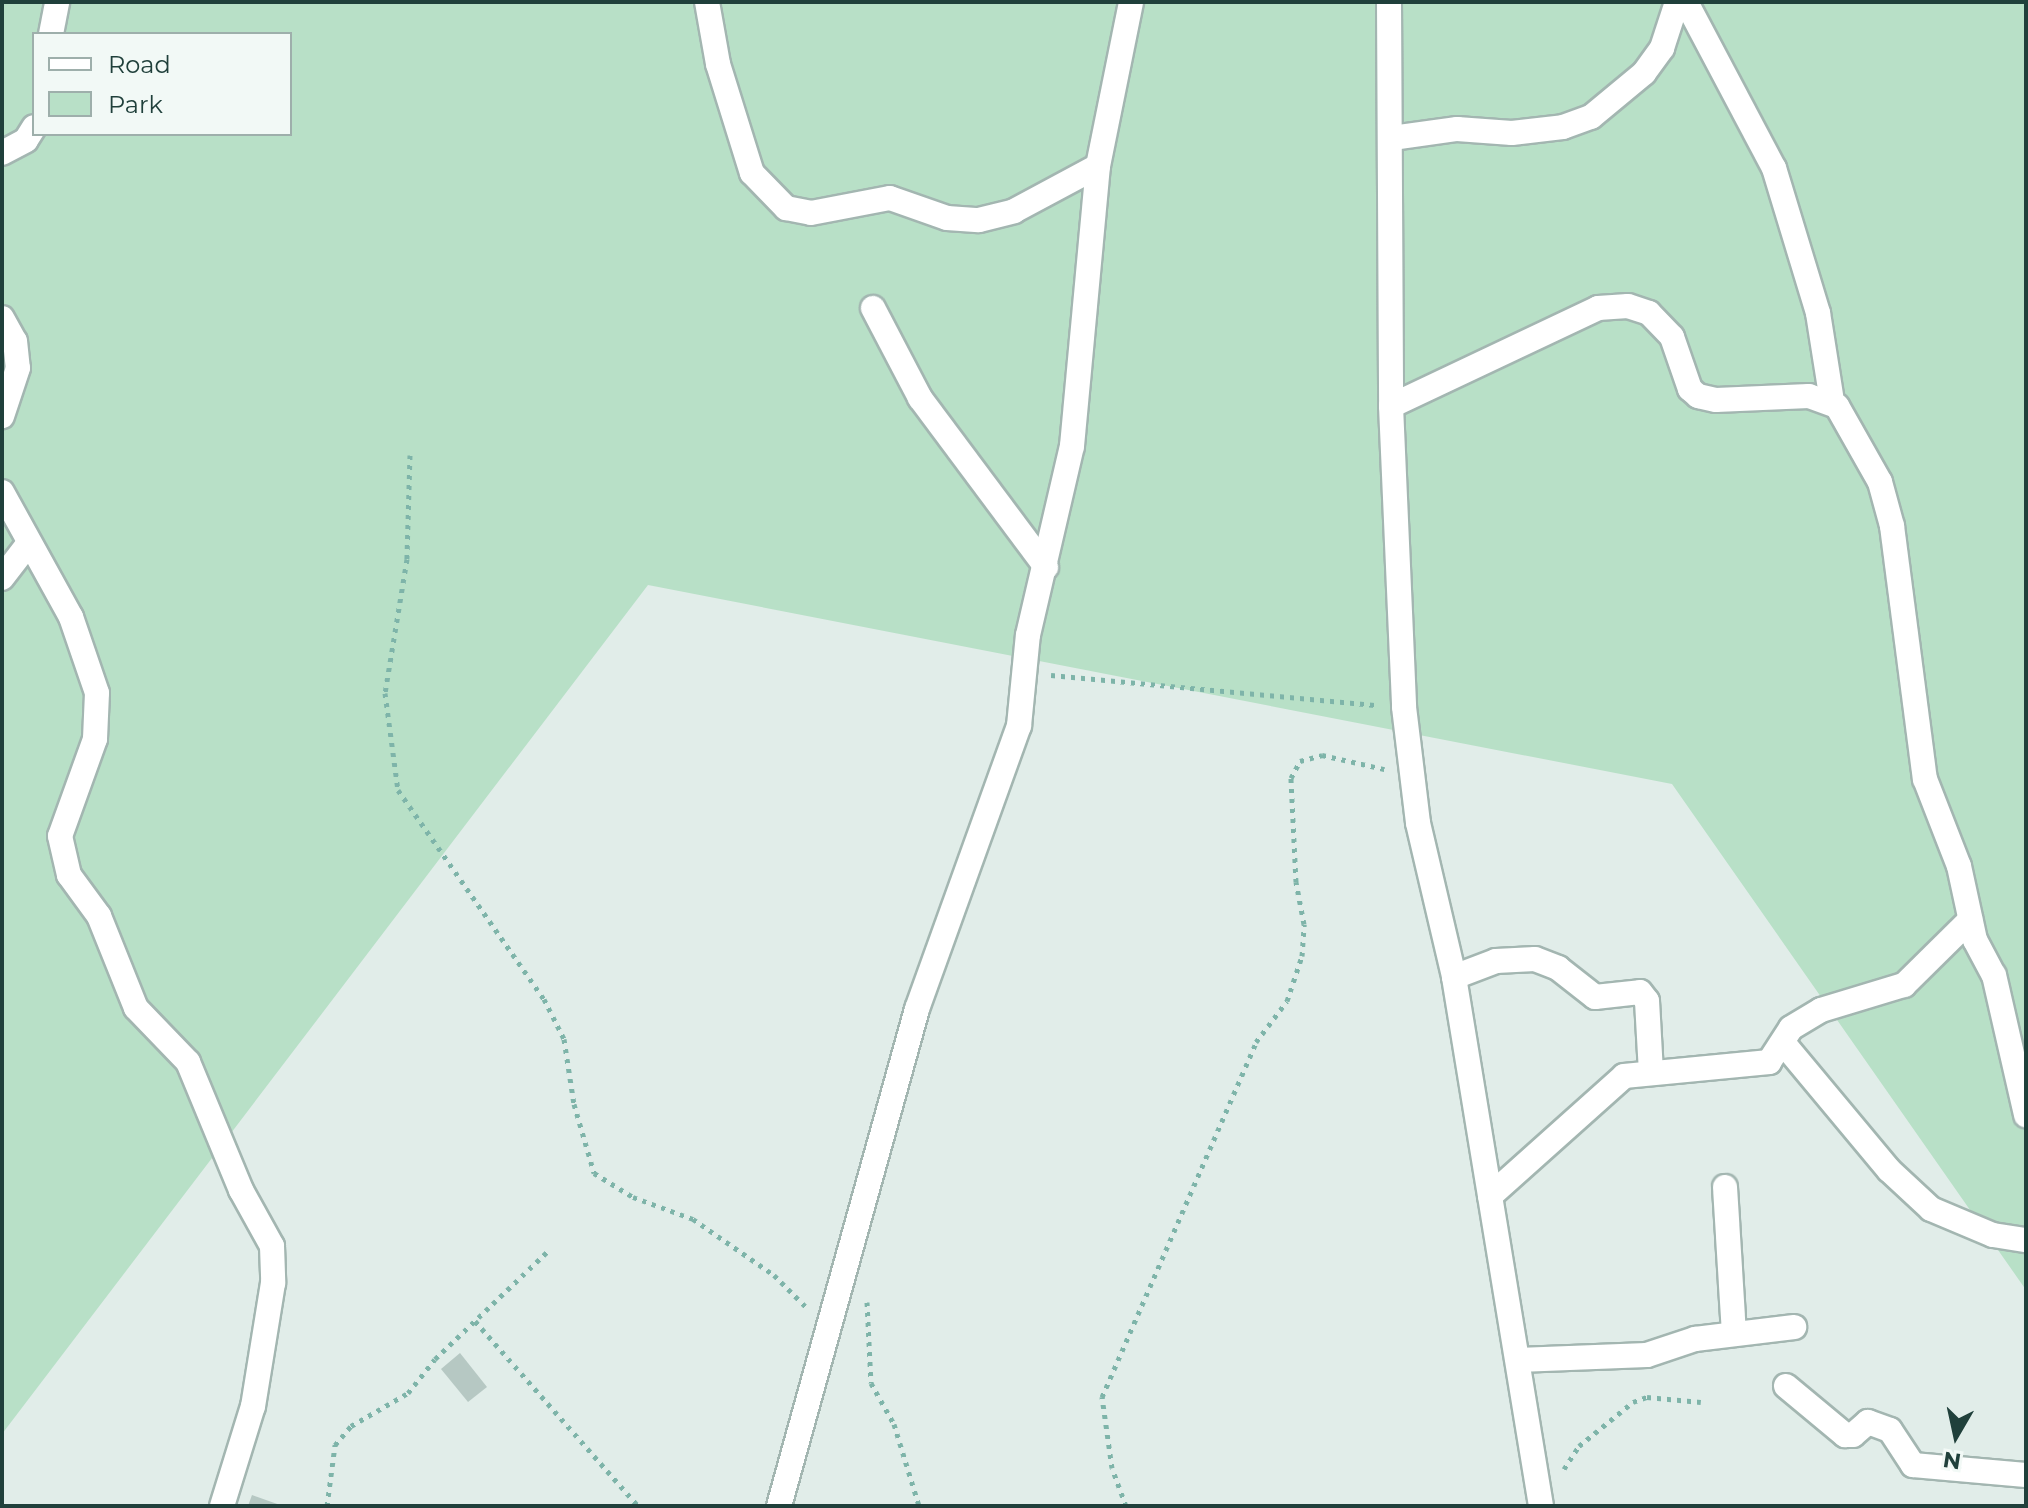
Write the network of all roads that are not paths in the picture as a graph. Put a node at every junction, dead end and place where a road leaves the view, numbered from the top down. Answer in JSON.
{"nodes":[{"id":1,"x":57,"y":2,"type":"edge"},
{"id":2,"x":707,"y":2,"type":"edge"},
{"id":3,"x":1131,"y":2,"type":"edge"},
{"id":4,"x":1389,"y":2,"type":"edge"},
{"id":5,"x":1677,"y":2,"type":"edge"},
{"id":6,"x":1686,"y":2,"type":"edge"},
{"id":7,"x":51,"y":32,"type":"edge"},
{"id":8,"x":32,"y":130,"type":"edge"},
{"id":9,"x":1392,"y":138,"type":"junction"},
{"id":10,"x":2,"y":153,"type":"edge"},
{"id":11,"x":1098,"y":166,"type":"junction"},
{"id":12,"x":873,"y":308,"type":"dead end"},
{"id":13,"x":2,"y":318,"type":"edge"},
{"id":14,"x":1832,"y":401,"type":"junction"},
{"id":15,"x":1391,"y":406,"type":"junction"},
{"id":16,"x":2,"y":416,"type":"edge"},
{"id":17,"x":2,"y":492,"type":"edge"},
{"id":18,"x":29,"y":543,"type":"junction"},
{"id":19,"x":1046,"y":567,"type":"junction"},
{"id":20,"x":2,"y":578,"type":"edge"},
{"id":21,"x":1970,"y":920,"type":"junction"},
{"id":22,"x":1454,"y":977,"type":"junction"},
{"id":23,"x":1784,"y":1044,"type":"junction"},
{"id":24,"x":1651,"y":1073,"type":"junction"},
{"id":25,"x":2026,"y":1115,"type":"edge"},
{"id":26,"x":1725,"y":1187,"type":"dead end"},
{"id":27,"x":1490,"y":1196,"type":"junction"},
{"id":28,"x":2026,"y":1240,"type":"edge"},
{"id":29,"x":1794,"y":1327,"type":"dead end"},
{"id":30,"x":1734,"y":1333,"type":"junction"},
{"id":31,"x":1518,"y":1360,"type":"junction"},
{"id":32,"x":1786,"y":1386,"type":"dead end"},
{"id":33,"x":2026,"y":1475,"type":"edge"},
{"id":34,"x":1541,"y":1504,"type":"edge"},
{"id":35,"x":222,"y":1506,"type":"edge"},
{"id":36,"x":779,"y":1506,"type":"edge"}],
"edges":[{"from":1,"to":7,"type":"street"},
{"from":2,"to":11,"type":"street"},
{"from":3,"to":11,"type":"street"},
{"from":4,"to":9,"type":"street"},
{"from":5,"to":9,"type":"street"},
{"from":6,"to":14,"type":"street"},
{"from":8,"to":10,"type":"street"},
{"from":9,"to":15,"type":"street"},
{"from":11,"to":19,"type":"street"},
{"from":12,"to":19,"type":"street"},
{"from":13,"to":16,"type":"street"},
{"from":14,"to":15,"type":"street"},
{"from":14,"to":21,"type":"street"},
{"from":15,"to":22,"type":"street"},
{"from":17,"to":18,"type":"street"},
{"from":18,"to":20,"type":"street"},
{"from":18,"to":35,"type":"street"},
{"from":19,"to":36,"type":"street"},
{"from":21,"to":23,"type":"street"},
{"from":21,"to":25,"type":"street"},
{"from":22,"to":24,"type":"street"},
{"from":22,"to":27,"type":"street"},
{"from":23,"to":24,"type":"street"},
{"from":23,"to":28,"type":"street"},
{"from":24,"to":27,"type":"street"},
{"from":26,"to":30,"type":"street"},
{"from":27,"to":31,"type":"street"},
{"from":29,"to":30,"type":"street"},
{"from":30,"to":31,"type":"street"},
{"from":31,"to":34,"type":"street"},
{"from":32,"to":33,"type":"street"}]}
